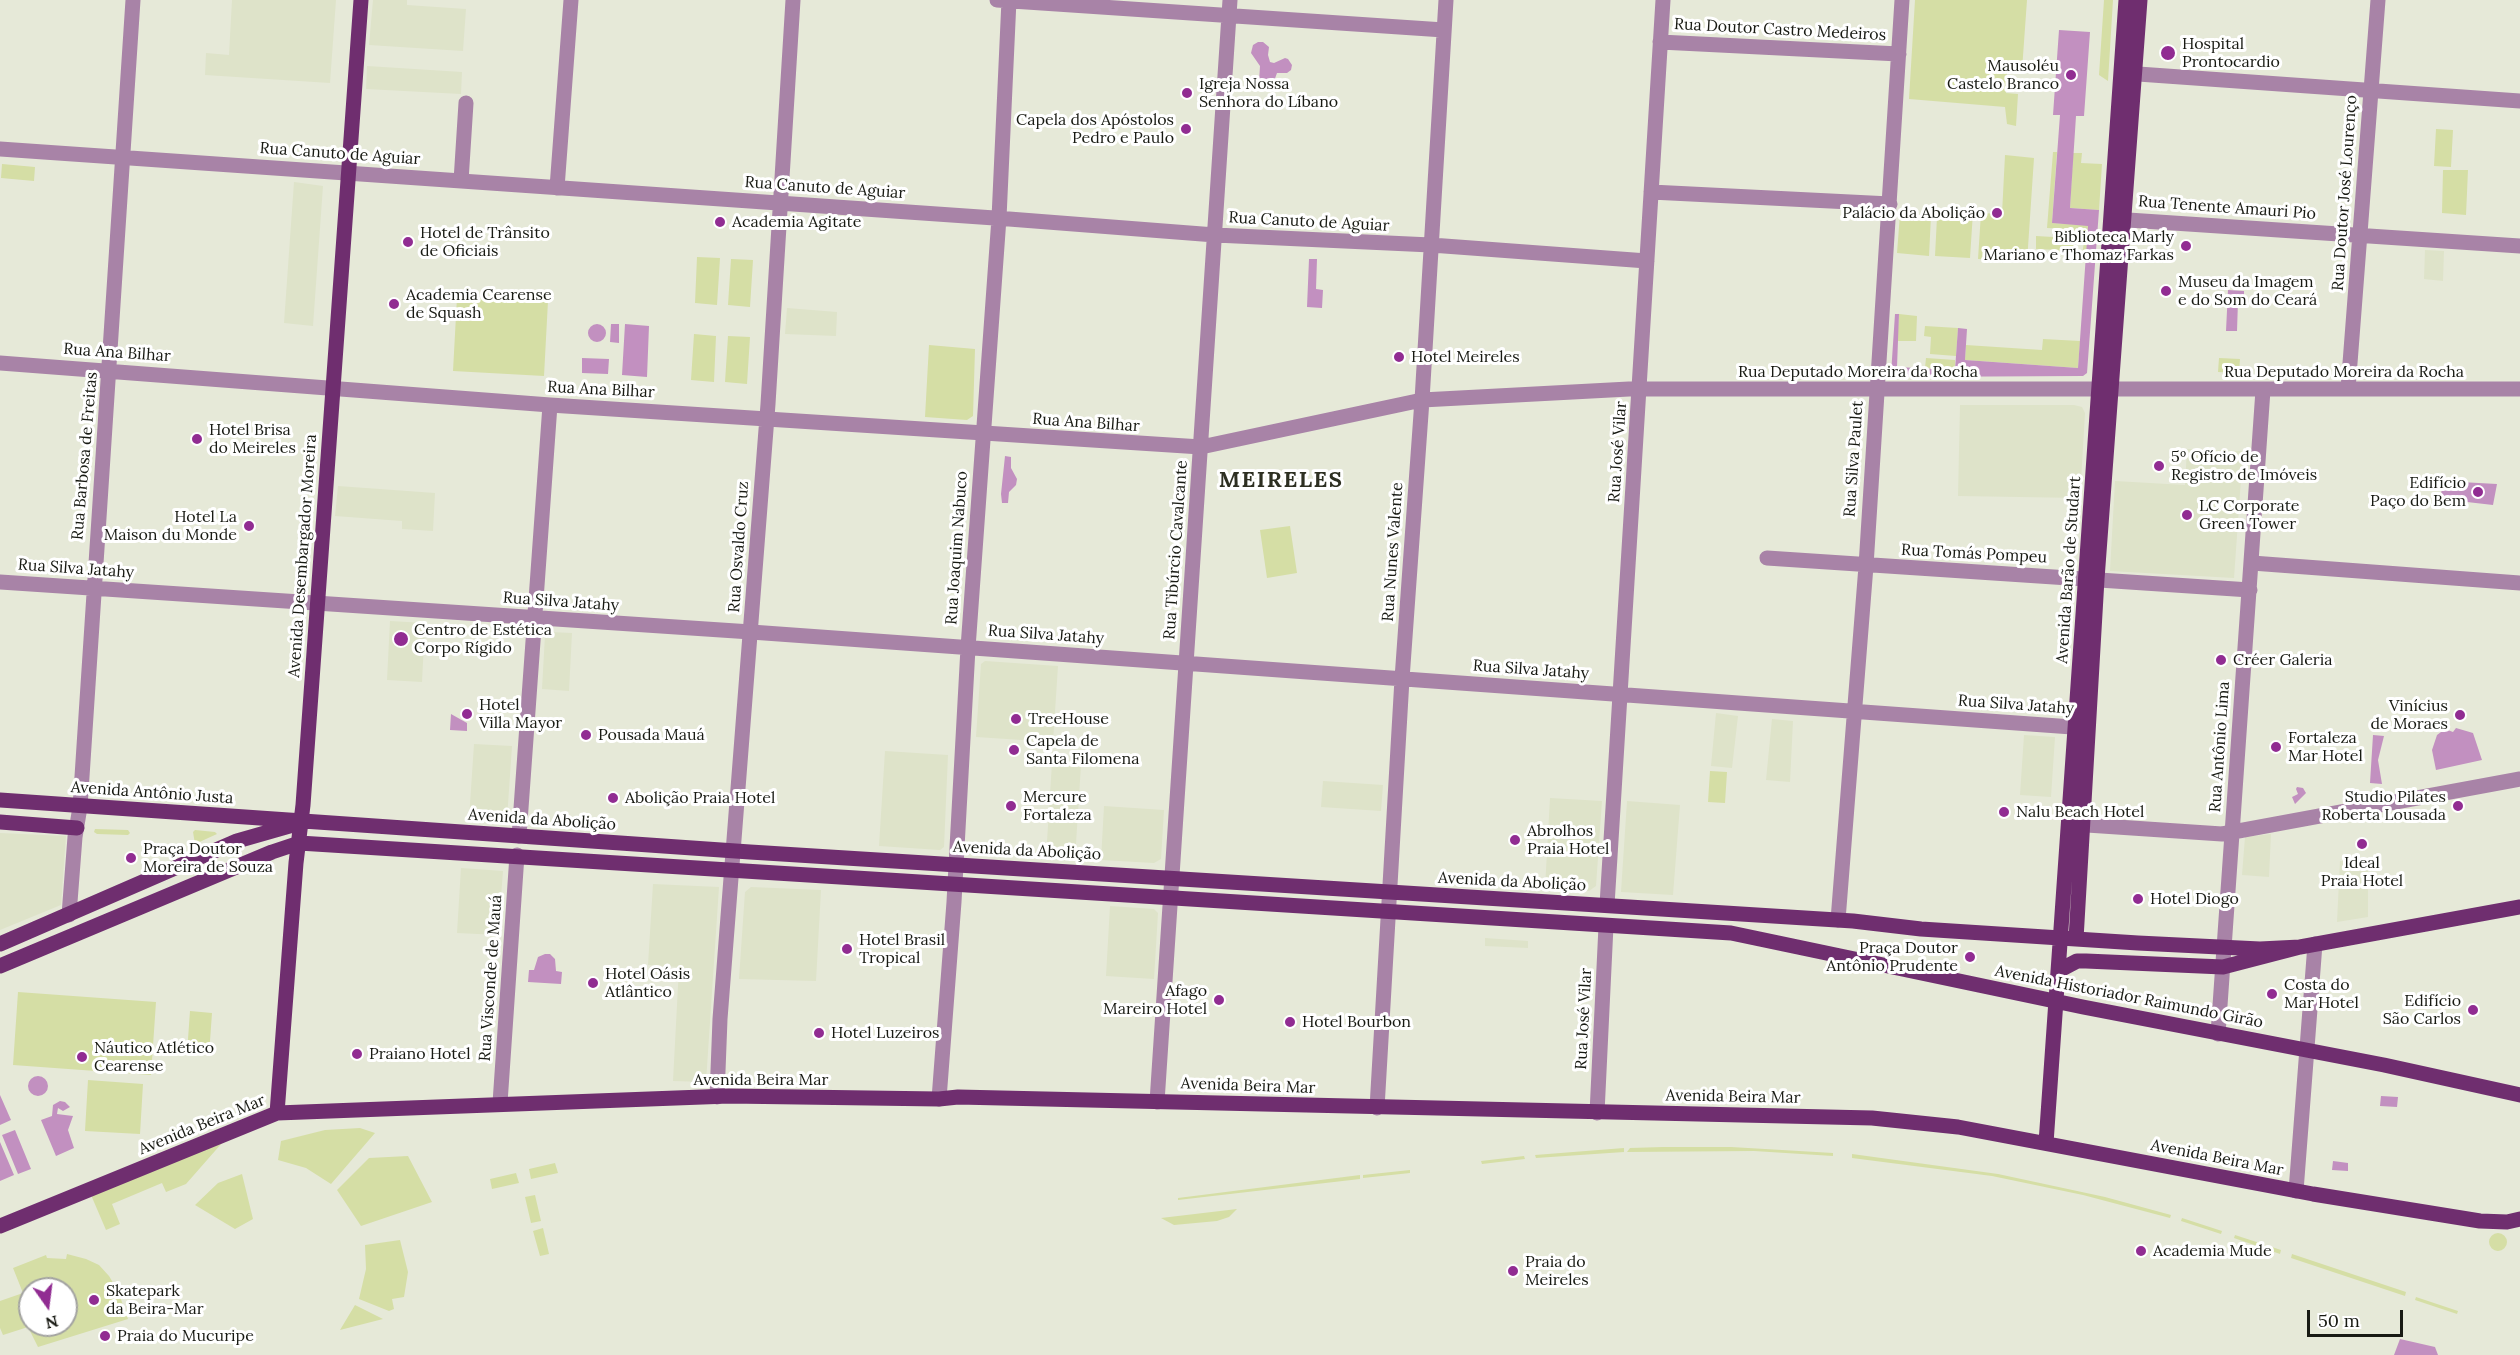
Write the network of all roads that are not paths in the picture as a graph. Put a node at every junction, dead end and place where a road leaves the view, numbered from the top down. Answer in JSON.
{"nodes":[{"id":1,"x":133,"y":0,"type":"edge"},
{"id":2,"x":361,"y":0,"type":"edge"},
{"id":3,"x":572,"y":0,"type":"edge"},
{"id":4,"x":793,"y":0,"type":"edge"},
{"id":5,"x":1005,"y":0,"type":"edge"},
{"id":6,"x":1446,"y":0,"type":"edge"},
{"id":7,"x":1663,"y":0,"type":"edge"},
{"id":8,"x":1902,"y":0,"type":"edge"},
{"id":9,"x":2126,"y":0,"type":"edge"},
{"id":10,"x":2140,"y":0,"type":"edge"},
{"id":11,"x":2378,"y":0,"type":"edge"},
{"id":12,"x":1229,"y":8,"type":"edge"},
{"id":13,"x":1444,"y":30,"type":"junction"},
{"id":14,"x":1660,"y":42,"type":"junction"},
{"id":15,"x":1899,"y":54,"type":"junction"},
{"id":16,"x":2128,"y":73,"type":"junction"},
{"id":17,"x":2371,"y":90,"type":"junction"},
{"id":18,"x":2520,"y":101,"type":"edge"},
{"id":19,"x":466,"y":103,"type":"dead end"},
{"id":20,"x":0,"y":149,"type":"edge"},
{"id":21,"x":123,"y":158,"type":"junction"},
{"id":22,"x":348,"y":172,"type":"junction"},
{"id":23,"x":461,"y":181,"type":"junction"},
{"id":24,"x":557,"y":188,"type":"junction"},
{"id":25,"x":1651,"y":192,"type":"junction"},
{"id":26,"x":781,"y":203,"type":"junction"},
{"id":27,"x":1890,"y":204,"type":"junction"},
{"id":28,"x":999,"y":218,"type":"junction"},
{"id":29,"x":2118,"y":219,"type":"junction"},
{"id":30,"x":1215,"y":235,"type":"junction"},
{"id":31,"x":2361,"y":236,"type":"junction"},
{"id":32,"x":1431,"y":245,"type":"junction"},
{"id":33,"x":2520,"y":246,"type":"edge"},
{"id":34,"x":1647,"y":261,"type":"junction"},
{"id":35,"x":0,"y":363,"type":"edge"},
{"id":36,"x":110,"y":370,"type":"junction"},
{"id":37,"x":333,"y":388,"type":"junction"},
{"id":38,"x":1640,"y":389,"type":"junction"},
{"id":39,"x":2348,"y":389,"type":"junction"},
{"id":40,"x":2520,"y":389,"type":"edge"},
{"id":41,"x":1877,"y":390,"type":"junction"},
{"id":42,"x":2106,"y":390,"type":"junction"},
{"id":43,"x":2263,"y":390,"type":"junction"},
{"id":44,"x":1422,"y":400,"type":"junction"},
{"id":45,"x":550,"y":405,"type":"junction"},
{"id":46,"x":767,"y":418,"type":"junction"},
{"id":47,"x":985,"y":434,"type":"junction"},
{"id":48,"x":1201,"y":447,"type":"junction"},
{"id":49,"x":1767,"y":558,"type":"dead end"},
{"id":50,"x":2252,"y":563,"type":"junction"},
{"id":51,"x":1866,"y":566,"type":"junction"},
{"id":52,"x":2092,"y":579,"type":"junction"},
{"id":53,"x":0,"y":582,"type":"edge"},
{"id":54,"x":2520,"y":583,"type":"edge"},
{"id":55,"x":93,"y":588,"type":"junction"},
{"id":56,"x":2250,"y":590,"type":"junction"},
{"id":57,"x":318,"y":604,"type":"junction"},
{"id":58,"x":535,"y":619,"type":"junction"},
{"id":59,"x":750,"y":632,"type":"junction"},
{"id":60,"x":968,"y":648,"type":"junction"},
{"id":61,"x":1186,"y":664,"type":"junction"},
{"id":62,"x":1402,"y":679,"type":"junction"},
{"id":63,"x":1620,"y":694,"type":"junction"},
{"id":64,"x":1854,"y":711,"type":"junction"},
{"id":65,"x":2083,"y":727,"type":"junction"},
{"id":66,"x":2520,"y":779,"type":"edge"},
{"id":67,"x":0,"y":800,"type":"edge"},
{"id":68,"x":80,"y":807,"type":"junction"},
{"id":69,"x":0,"y":822,"type":"edge"},
{"id":70,"x":301,"y":822,"type":"junction"},
{"id":71,"x":2076,"y":825,"type":"junction"},
{"id":72,"x":77,"y":828,"type":"junction"},
{"id":73,"x":2231,"y":831,"type":"junction"},
{"id":74,"x":519,"y":836,"type":"junction"},
{"id":75,"x":299,"y":843,"type":"junction"},
{"id":76,"x":735,"y":851,"type":"junction"},
{"id":77,"x":517,"y":855,"type":"junction"},
{"id":78,"x":956,"y":865,"type":"junction"},
{"id":79,"x":733,"y":870,"type":"junction"},
{"id":80,"x":1171,"y":877,"type":"junction"},
{"id":81,"x":954,"y":885,"type":"junction"},
{"id":82,"x":1390,"y":892,"type":"junction"},
{"id":83,"x":1169,"y":899,"type":"junction"},
{"id":84,"x":1607,"y":905,"type":"junction"},
{"id":85,"x":2520,"y":907,"type":"edge"},
{"id":86,"x":1388,"y":913,"type":"junction"},
{"id":87,"x":69,"y":915,"type":"junction"},
{"id":88,"x":1838,"y":920,"type":"junction"},
{"id":89,"x":1606,"y":926,"type":"junction"},
{"id":90,"x":2069,"y":938,"type":"junction"},
{"id":91,"x":0,"y":944,"type":"edge"},
{"id":92,"x":2307,"y":946,"type":"junction"},
{"id":93,"x":2224,"y":948,"type":"junction"},
{"id":94,"x":0,"y":966,"type":"edge"},
{"id":95,"x":2223,"y":967,"type":"junction"},
{"id":96,"x":2060,"y":970,"type":"junction"},
{"id":97,"x":2057,"y":1001,"type":"junction"},
{"id":98,"x":2218,"y":1034,"type":"junction"},
{"id":99,"x":2306,"y":1051,"type":"junction"},
{"id":100,"x":2520,"y":1095,"type":"edge"},
{"id":101,"x":717,"y":1097,"type":"junction"},
{"id":102,"x":939,"y":1099,"type":"junction"},
{"id":103,"x":1157,"y":1102,"type":"junction"},
{"id":104,"x":500,"y":1103,"type":"junction"},
{"id":105,"x":1377,"y":1108,"type":"junction"},
{"id":106,"x":277,"y":1113,"type":"junction"},
{"id":107,"x":1597,"y":1113,"type":"junction"},
{"id":108,"x":2046,"y":1143,"type":"junction"},
{"id":109,"x":2296,"y":1191,"type":"junction"},
{"id":110,"x":2514,"y":1220,"type":"edge"},
{"id":111,"x":0,"y":1226,"type":"edge"}],
"edges":[{"from":1,"to":21,"type":"street","name":"Rua Barbosa de Freitas"},
{"from":2,"to":22,"type":"main road","name":"Avenida Desembargador Moreira"},
{"from":3,"to":24,"type":"street"},
{"from":4,"to":26,"type":"street","name":"Rua Osvaldo Cruz"},
{"from":5,"to":12,"type":"street"},
{"from":5,"to":28,"type":"street","name":"Rua Joaquim Nabuco"},
{"from":6,"to":13,"type":"street","name":"Rua Nunes Valente"},
{"from":7,"to":14,"type":"street","name":"Rua José Vilar"},
{"from":8,"to":15,"type":"street","name":"Rua Silva Paulet"},
{"from":9,"to":16,"type":"main road","name":"Avenida Barão de Studart"},
{"from":10,"to":16,"type":"main road","name":"Avenida Barão de Studart"},
{"from":11,"to":17,"type":"street","name":"Rua Doutor José Lourenço"},
{"from":12,"to":13,"type":"street"},
{"from":12,"to":30,"type":"street","name":"Rua Tibúrcio Cavalcante"},
{"from":13,"to":32,"type":"street","name":"Rua Nunes Valente"},
{"from":14,"to":15,"type":"street","name":"Rua Doutor Castro Medeiros"},
{"from":14,"to":25,"type":"street","name":"Rua José Vilar"},
{"from":15,"to":27,"type":"street","name":"Rua Silva Paulet"},
{"from":16,"to":17,"type":"street"},
{"from":16,"to":29,"type":"main road","name":"Avenida Barão de Studart"},
{"from":17,"to":18,"type":"street"},
{"from":17,"to":31,"type":"street","name":"Rua Doutor José Lourenço"},
{"from":19,"to":23,"type":"street"},
{"from":20,"to":21,"type":"street","name":"Rua Canuto de Aguiar"},
{"from":21,"to":22,"type":"street","name":"Rua Canuto de Aguiar"},
{"from":21,"to":36,"type":"street","name":"Rua Barbosa de Freitas"},
{"from":22,"to":23,"type":"street","name":"Rua Canuto de Aguiar"},
{"from":22,"to":37,"type":"main road","name":"Avenida Desembargador Moreira"},
{"from":23,"to":24,"type":"street","name":"Rua Canuto de Aguiar"},
{"from":24,"to":26,"type":"street","name":"Rua Canuto de Aguiar"},
{"from":25,"to":27,"type":"street"},
{"from":25,"to":34,"type":"street","name":"Rua José Vilar"},
{"from":26,"to":28,"type":"street","name":"Rua Canuto de Aguiar"},
{"from":26,"to":46,"type":"street","name":"Rua Osvaldo Cruz"},
{"from":27,"to":41,"type":"street","name":"Rua Silva Paulet"},
{"from":28,"to":30,"type":"street","name":"Rua Canuto de Aguiar"},
{"from":28,"to":47,"type":"street","name":"Rua Joaquim Nabuco"},
{"from":29,"to":31,"type":"street","name":"Rua Tenente Amauri Pio"},
{"from":29,"to":42,"type":"main road","name":"Avenida Barão de Studart"},
{"from":30,"to":32,"type":"street","name":"Rua Canuto de Aguiar"},
{"from":30,"to":48,"type":"street","name":"Rua Tibúrcio Cavalcante"},
{"from":31,"to":33,"type":"street","name":"Rua Tenente Amauri Pio"},
{"from":31,"to":39,"type":"street","name":"Rua Doutor José Lourenço"},
{"from":32,"to":34,"type":"street","name":"Rua Canuto de Aguiar"},
{"from":32,"to":44,"type":"street","name":"Rua Nunes Valente"},
{"from":34,"to":38,"type":"street","name":"Rua José Vilar"},
{"from":35,"to":36,"type":"street","name":"Rua Ana Bilhar"},
{"from":36,"to":37,"type":"street","name":"Rua Ana Bilhar"},
{"from":36,"to":55,"type":"street","name":"Rua Barbosa de Freitas"},
{"from":37,"to":45,"type":"street","name":"Rua Ana Bilhar"},
{"from":37,"to":57,"type":"main road","name":"Avenida Desembargador Moreira"},
{"from":38,"to":41,"type":"street","name":"Rua Deputado Moreira da Rocha"},
{"from":38,"to":44,"type":"street","name":"Rua Deputado Moreira da Rocha"},
{"from":38,"to":63,"type":"street","name":"Rua José Vilar"},
{"from":39,"to":40,"type":"street","name":"Rua Deputado Moreira da Rocha"},
{"from":39,"to":43,"type":"street","name":"Rua Deputado Moreira da Rocha"},
{"from":41,"to":42,"type":"street","name":"Rua Deputado Moreira da Rocha"},
{"from":41,"to":51,"type":"street","name":"Rua Silva Paulet"},
{"from":42,"to":43,"type":"street","name":"Rua Deputado Moreira da Rocha"},
{"from":42,"to":52,"type":"main road","name":"Avenida Barão de Studart"},
{"from":43,"to":50,"type":"street","name":"Rua Antônio Lima"},
{"from":44,"to":48,"type":"street","name":"Rua Deputado Moreira da Rocha"},
{"from":44,"to":62,"type":"street","name":"Rua Nunes Valente"},
{"from":45,"to":46,"type":"street","name":"Rua Ana Bilhar"},
{"from":45,"to":58,"type":"street"},
{"from":46,"to":47,"type":"street","name":"Rua Ana Bilhar"},
{"from":46,"to":59,"type":"street","name":"Rua Osvaldo Cruz"},
{"from":47,"to":48,"type":"street","name":"Rua Ana Bilhar"},
{"from":47,"to":60,"type":"street","name":"Rua Joaquim Nabuco"},
{"from":48,"to":61,"type":"street","name":"Rua Tibúrcio Cavalcante"},
{"from":49,"to":51,"type":"street","name":"Rua Tomás Pompeu"},
{"from":50,"to":54,"type":"street"},
{"from":50,"to":56,"type":"street","name":"Rua Antônio Lima"},
{"from":51,"to":52,"type":"street","name":"Rua Tomás Pompeu"},
{"from":51,"to":64,"type":"street","name":"Rua Silva Paulet"},
{"from":52,"to":56,"type":"street","name":"Rua Tomás Pompeu"},
{"from":52,"to":65,"type":"main road","name":"Avenida Barão de Studart"},
{"from":53,"to":55,"type":"street","name":"Rua Silva Jatahy"},
{"from":55,"to":57,"type":"street","name":"Rua Silva Jatahy"},
{"from":55,"to":68,"type":"street","name":"Rua Barbosa de Freitas"},
{"from":56,"to":73,"type":"street","name":"Rua Antônio Lima"},
{"from":57,"to":58,"type":"street","name":"Rua Silva Jatahy"},
{"from":57,"to":70,"type":"main road","name":"Avenida Desembargador Moreira"},
{"from":58,"to":59,"type":"street","name":"Rua Silva Jatahy"},
{"from":58,"to":74,"type":"street"},
{"from":59,"to":60,"type":"street","name":"Rua Silva Jatahy"},
{"from":59,"to":76,"type":"street","name":"Rua Osvaldo Cruz"},
{"from":60,"to":61,"type":"street","name":"Rua Silva Jatahy"},
{"from":60,"to":78,"type":"street","name":"Rua Joaquim Nabuco"},
{"from":61,"to":62,"type":"street","name":"Rua Silva Jatahy"},
{"from":61,"to":80,"type":"street","name":"Rua Tibúrcio Cavalcante"},
{"from":62,"to":63,"type":"street","name":"Rua Silva Jatahy"},
{"from":62,"to":82,"type":"street","name":"Rua Nunes Valente"},
{"from":63,"to":64,"type":"street","name":"Rua Silva Jatahy"},
{"from":63,"to":84,"type":"street","name":"Rua José Vilar"},
{"from":64,"to":65,"type":"street","name":"Rua Silva Jatahy"},
{"from":64,"to":88,"type":"street","name":"Rua Silva Paulet"},
{"from":65,"to":71,"type":"main road","name":"Avenida Barão de Studart"},
{"from":66,"to":73,"type":"street"},
{"from":67,"to":68,"type":"main road","name":"Avenida Antônio Justa"},
{"from":68,"to":70,"type":"main road","name":"Avenida Antônio Justa"},
{"from":68,"to":72,"type":"street","name":"Rua Barbosa de Freitas"},
{"from":69,"to":72,"type":"main road"},
{"from":70,"to":74,"type":"main road","name":"Avenida da Abolição"},
{"from":70,"to":75,"type":"main road","name":"Avenida Desembargador Moreira"},
{"from":70,"to":87,"type":"main road","name":"Avenida da Abolição"},
{"from":71,"to":73,"type":"street"},
{"from":71,"to":90,"type":"main road","name":"Avenida Barão de Studart"},
{"from":72,"to":87,"type":"street","name":"Rua Barbosa de Freitas"},
{"from":73,"to":93,"type":"street","name":"Rua Antônio Lima"},
{"from":74,"to":76,"type":"main road","name":"Avenida da Abolição"},
{"from":75,"to":77,"type":"main road"},
{"from":75,"to":94,"type":"main road"},
{"from":75,"to":106,"type":"main road","name":"Avenida Desembargador Moreira"},
{"from":76,"to":78,"type":"main road","name":"Avenida da Abolição"},
{"from":76,"to":79,"type":"street","name":"Rua Osvaldo Cruz"},
{"from":77,"to":79,"type":"main road"},
{"from":77,"to":104,"type":"street","name":"Rua Visconde de Mauá"},
{"from":78,"to":80,"type":"main road","name":"Avenida da Abolição"},
{"from":78,"to":81,"type":"street","name":"Rua Joaquim Nabuco"},
{"from":79,"to":81,"type":"main road"},
{"from":79,"to":101,"type":"street","name":"Rua Osvaldo Cruz"},
{"from":80,"to":82,"type":"main road","name":"Avenida da Abolição"},
{"from":80,"to":83,"type":"street","name":"Rua Tibúrcio Cavalcante"},
{"from":81,"to":83,"type":"main road"},
{"from":81,"to":102,"type":"street","name":"Rua Joaquim Nabuco"},
{"from":82,"to":84,"type":"main road","name":"Avenida da Abolição"},
{"from":82,"to":86,"type":"street","name":"Rua Nunes Valente"},
{"from":83,"to":86,"type":"main road"},
{"from":83,"to":103,"type":"street","name":"Rua Tibúrcio Cavalcante"},
{"from":84,"to":88,"type":"main road","name":"Avenida da Abolição"},
{"from":85,"to":92,"type":"main road"},
{"from":86,"to":89,"type":"main road"},
{"from":86,"to":105,"type":"street","name":"Rua Nunes Valente"},
{"from":87,"to":91,"type":"main road","name":"Avenida da Abolição"},
{"from":88,"to":90,"type":"main road","name":"Avenida da Abolição"},
{"from":89,"to":97,"type":"main road","name":"Avenida Historiador Raimundo Girão"},
{"from":89,"to":107,"type":"street","name":"Rua José Vilar"},
{"from":90,"to":93,"type":"main road","name":"Avenida da Abolição"},
{"from":90,"to":96,"type":"main road","name":"Avenida Barão de Studart"},
{"from":92,"to":93,"type":"main road","name":"Avenida da Abolição"},
{"from":92,"to":95,"type":"main road"},
{"from":92,"to":99,"type":"street"},
{"from":93,"to":95,"type":"street","name":"Rua Antônio Lima"},
{"from":95,"to":96,"type":"main road"},
{"from":95,"to":98,"type":"street","name":"Rua Antônio Lima"},
{"from":96,"to":97,"type":"main road","name":"Avenida Barão de Studart"},
{"from":97,"to":98,"type":"main road","name":"Avenida Historiador Raimundo Girão"},
{"from":97,"to":108,"type":"main road","name":"Avenida Barão de Studart"},
{"from":98,"to":99,"type":"main road","name":"Avenida Historiador Raimundo Girão"},
{"from":99,"to":100,"type":"main road","name":"Avenida Historiador Raimundo Girão"},
{"from":99,"to":109,"type":"street"},
{"from":101,"to":102,"type":"main road","name":"Avenida Beira Mar"},
{"from":101,"to":104,"type":"main road","name":"Avenida Beira Mar"},
{"from":102,"to":103,"type":"main road","name":"Avenida Beira Mar"},
{"from":103,"to":105,"type":"main road","name":"Avenida Beira Mar"},
{"from":104,"to":106,"type":"main road","name":"Avenida Beira Mar"},
{"from":105,"to":107,"type":"main road","name":"Avenida Beira Mar"},
{"from":106,"to":111,"type":"main road","name":"Avenida Beira Mar"},
{"from":107,"to":108,"type":"main road","name":"Avenida Beira Mar"},
{"from":108,"to":109,"type":"main road","name":"Avenida Beira Mar"},
{"from":109,"to":110,"type":"main road","name":"Avenida Beira Mar"}]}
